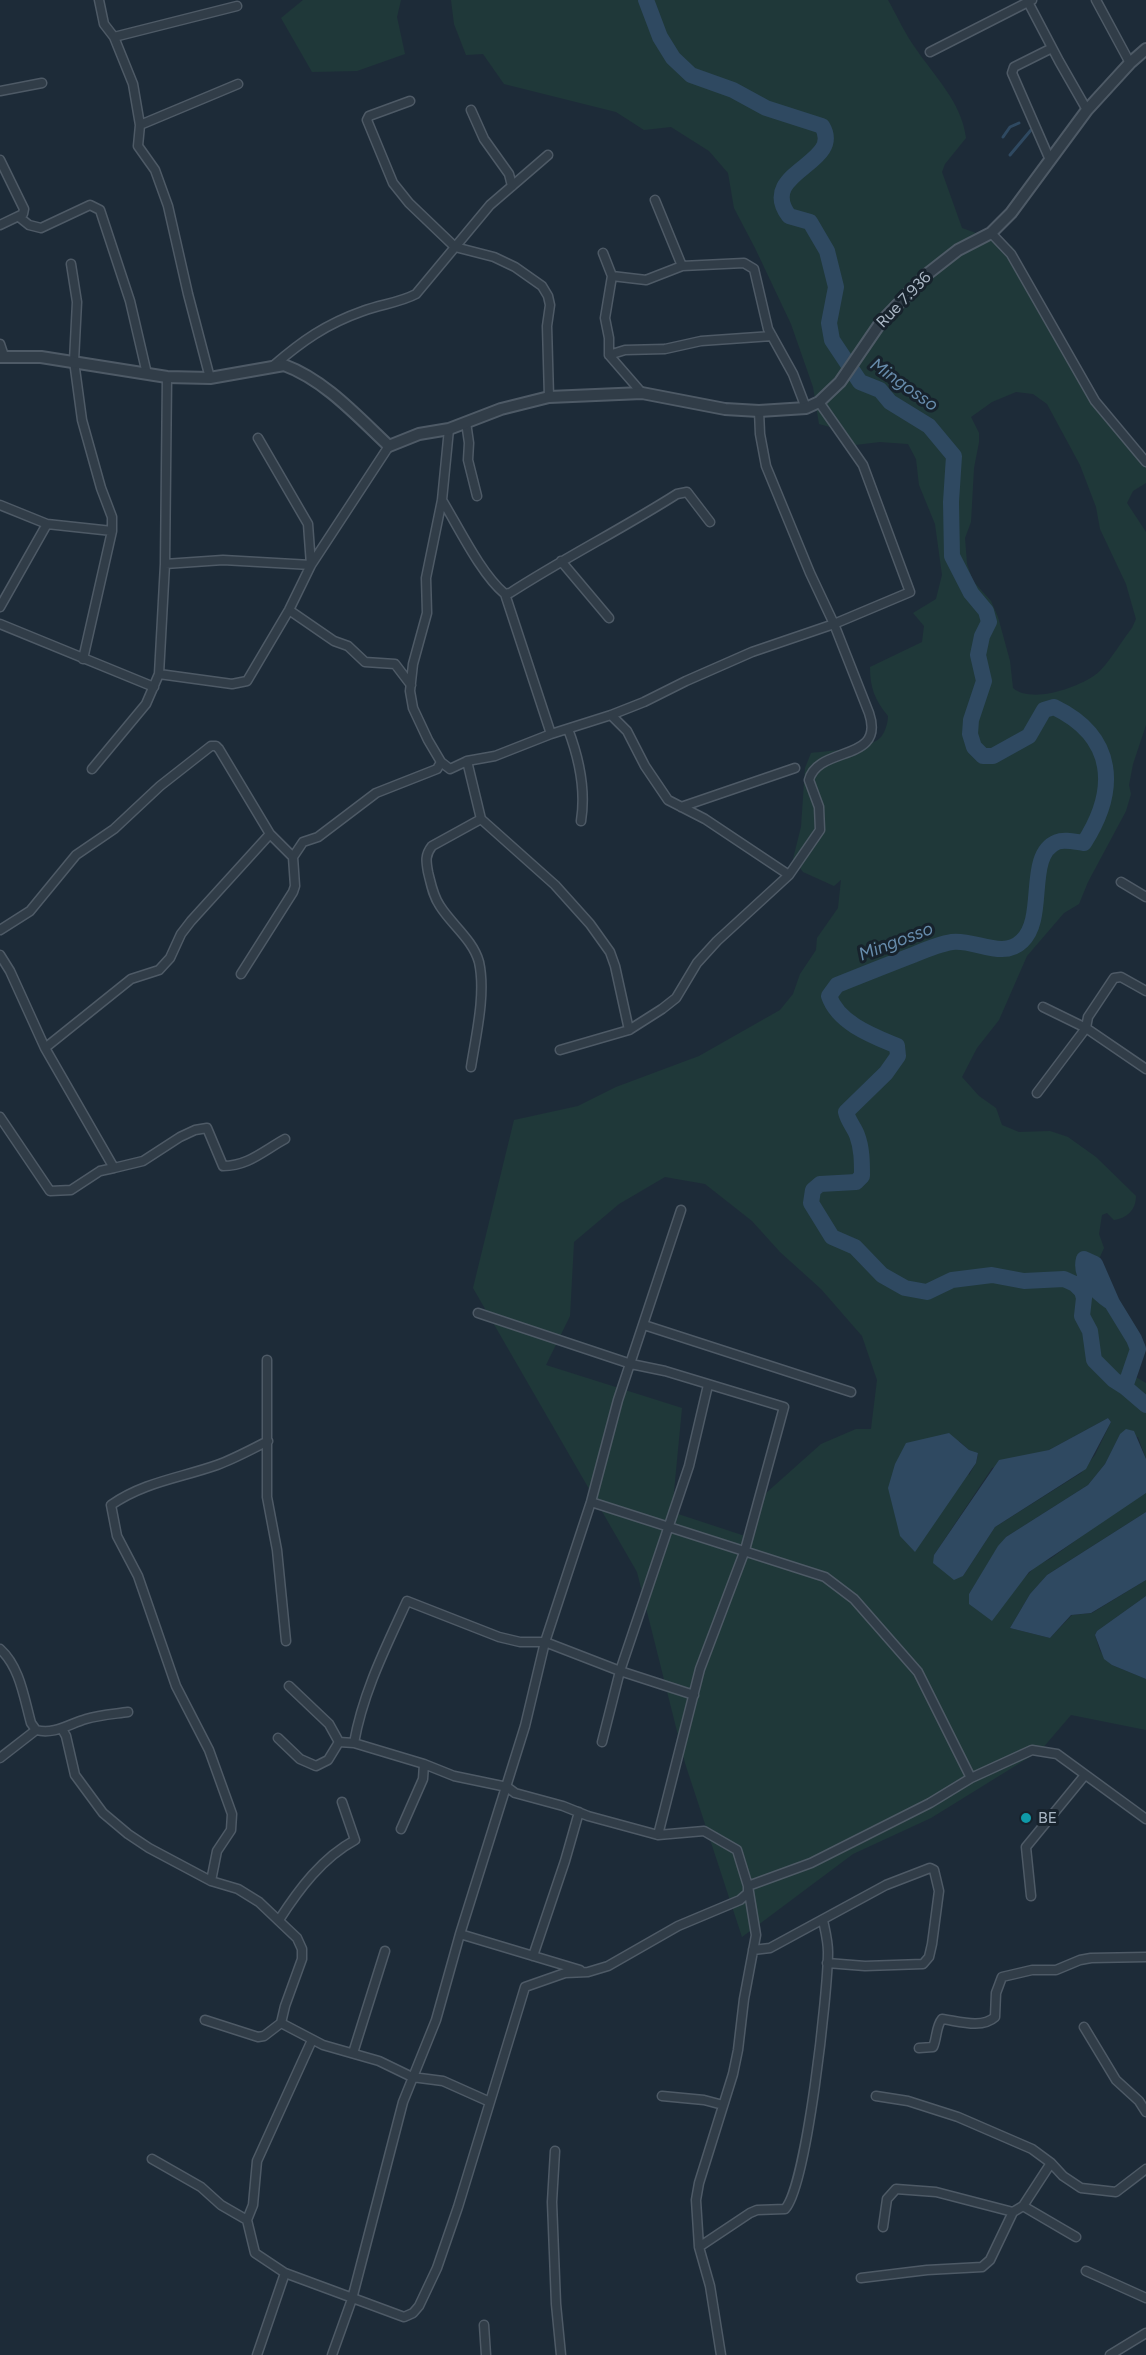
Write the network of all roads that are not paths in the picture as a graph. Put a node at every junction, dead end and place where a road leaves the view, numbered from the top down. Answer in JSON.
{"nodes":[{"id":1,"x":99,"y":0,"type":"edge"},
{"id":2,"x":1096,"y":0,"type":"edge"},
{"id":3,"x":1030,"y":1,"type":"edge"},
{"id":4,"x":237,"y":6,"type":"dead end"},
{"id":5,"x":114,"y":37,"type":"junction"},
{"id":6,"x":1052,"y":48,"type":"junction"},
{"id":7,"x":1146,"y":49,"type":"edge"},
{"id":8,"x":930,"y":52,"type":"dead end"},
{"id":9,"x":1130,"y":63,"type":"junction"},
{"id":10,"x":42,"y":82,"type":"dead end"},
{"id":11,"x":238,"y":84,"type":"dead end"},
{"id":12,"x":0,"y":91,"type":"edge"},
{"id":13,"x":410,"y":102,"type":"dead end"},
{"id":14,"x":471,"y":110,"type":"dead end"},
{"id":15,"x":1088,"y":110,"type":"junction"},
{"id":16,"x":140,"y":125,"type":"junction"},
{"id":17,"x":548,"y":155,"type":"dead end"},
{"id":18,"x":0,"y":160,"type":"edge"},
{"id":19,"x":1050,"y":160,"type":"junction"},
{"id":20,"x":512,"y":186,"type":"junction"},
{"id":21,"x":655,"y":200,"type":"dead end"},
{"id":22,"x":19,"y":217,"type":"junction"},
{"id":23,"x":0,"y":225,"type":"edge"},
{"id":24,"x":991,"y":233,"type":"junction"},
{"id":25,"x":455,"y":247,"type":"junction"},
{"id":26,"x":603,"y":253,"type":"dead end"},
{"id":27,"x":71,"y":264,"type":"dead end"},
{"id":28,"x":682,"y":266,"type":"junction"},
{"id":29,"x":612,"y":276,"type":"junction"},
{"id":30,"x":772,"y":336,"type":"junction"},
{"id":31,"x":0,"y":344,"type":"edge"},
{"id":32,"x":609,"y":355,"type":"junction"},
{"id":33,"x":2,"y":356,"type":"edge"},
{"id":34,"x":74,"y":362,"type":"junction"},
{"id":35,"x":273,"y":366,"type":"junction"},
{"id":36,"x":147,"y":374,"type":"junction"},
{"id":37,"x":167,"y":377,"type":"junction"},
{"id":38,"x":210,"y":378,"type":"junction"},
{"id":39,"x":642,"y":393,"type":"junction"},
{"id":40,"x":549,"y":397,"type":"junction"},
{"id":41,"x":819,"y":402,"type":"junction"},
{"id":42,"x":806,"y":408,"type":"junction"},
{"id":43,"x":759,"y":411,"type":"junction"},
{"id":44,"x":466,"y":422,"type":"junction"},
{"id":45,"x":450,"y":429,"type":"junction"},
{"id":46,"x":258,"y":438,"type":"dead end"},
{"id":47,"x":389,"y":446,"type":"junction"},
{"id":48,"x":1146,"y":462,"type":"edge"},
{"id":49,"x":477,"y":496,"type":"dead end"},
{"id":50,"x":442,"y":500,"type":"junction"},
{"id":51,"x":0,"y":505,"type":"edge"},
{"id":52,"x":710,"y":522,"type":"dead end"},
{"id":53,"x":47,"y":524,"type":"junction"},
{"id":54,"x":112,"y":531,"type":"junction"},
{"id":55,"x":561,"y":561,"type":"junction"},
{"id":56,"x":165,"y":564,"type":"junction"},
{"id":57,"x":311,"y":565,"type":"junction"},
{"id":58,"x":505,"y":594,"type":"junction"},
{"id":59,"x":0,"y":607,"type":"edge"},
{"id":60,"x":289,"y":610,"type":"junction"},
{"id":61,"x":609,"y":618,"type":"dead end"},
{"id":62,"x":0,"y":624,"type":"edge"},
{"id":63,"x":834,"y":624,"type":"junction"},
{"id":64,"x":83,"y":659,"type":"junction"},
{"id":65,"x":159,"y":674,"type":"junction"},
{"id":66,"x":411,"y":686,"type":"junction"},
{"id":67,"x":154,"y":687,"type":"junction"},
{"id":68,"x":611,"y":715,"type":"junction"},
{"id":69,"x":568,"y":729,"type":"junction"},
{"id":70,"x":551,"y":734,"type":"junction"},
{"id":71,"x":467,"y":761,"type":"junction"},
{"id":72,"x":441,"y":762,"type":"junction"},
{"id":73,"x":795,"y":768,"type":"dead end"},
{"id":74,"x":92,"y":769,"type":"dead end"},
{"id":75,"x":681,"y":807,"type":"junction"},
{"id":76,"x":481,"y":819,"type":"junction"},
{"id":77,"x":581,"y":821,"type":"dead end"},
{"id":78,"x":270,"y":834,"type":"junction"},
{"id":79,"x":293,"y":857,"type":"junction"},
{"id":80,"x":789,"y":875,"type":"junction"},
{"id":81,"x":1121,"y":882,"type":"dead end"},
{"id":82,"x":1146,"y":897,"type":"edge"},
{"id":83,"x":0,"y":930,"type":"edge"},
{"id":84,"x":0,"y":955,"type":"edge"},
{"id":85,"x":241,"y":974,"type":"dead end"},
{"id":86,"x":1146,"y":991,"type":"edge"},
{"id":87,"x":1043,"y":1007,"type":"dead end"},
{"id":88,"x":1086,"y":1028,"type":"junction"},
{"id":89,"x":629,"y":1030,"type":"junction"},
{"id":90,"x":45,"y":1048,"type":"junction"},
{"id":91,"x":560,"y":1050,"type":"dead end"},
{"id":92,"x":471,"y":1067,"type":"dead end"},
{"id":93,"x":1146,"y":1069,"type":"edge"},
{"id":94,"x":1036,"y":1093,"type":"dead end"},
{"id":95,"x":0,"y":1117,"type":"edge"},
{"id":96,"x":285,"y":1139,"type":"dead end"},
{"id":97,"x":114,"y":1168,"type":"junction"},
{"id":98,"x":681,"y":1210,"type":"dead end"},
{"id":99,"x":478,"y":1313,"type":"dead end"},
{"id":100,"x":644,"y":1326,"type":"junction"},
{"id":101,"x":267,"y":1360,"type":"dead end"},
{"id":102,"x":631,"y":1364,"type":"junction"},
{"id":103,"x":708,"y":1385,"type":"junction"},
{"id":104,"x":851,"y":1392,"type":"dead end"},
{"id":105,"x":268,"y":1441,"type":"junction"},
{"id":106,"x":591,"y":1502,"type":"junction"},
{"id":107,"x":669,"y":1527,"type":"junction"},
{"id":108,"x":745,"y":1550,"type":"junction"},
{"id":109,"x":286,"y":1641,"type":"dead end"},
{"id":110,"x":545,"y":1642,"type":"junction"},
{"id":111,"x":0,"y":1649,"type":"edge"},
{"id":112,"x":620,"y":1671,"type":"junction"},
{"id":113,"x":289,"y":1686,"type":"dead end"},
{"id":114,"x":694,"y":1695,"type":"junction"},
{"id":115,"x":128,"y":1712,"type":"dead end"},
{"id":116,"x":62,"y":1729,"type":"junction"},
{"id":117,"x":36,"y":1730,"type":"junction"},
{"id":118,"x":278,"y":1738,"type":"dead end"},
{"id":119,"x":339,"y":1742,"type":"junction"},
{"id":120,"x":602,"y":1742,"type":"dead end"},
{"id":121,"x":354,"y":1743,"type":"junction"},
{"id":122,"x":0,"y":1758,"type":"edge"},
{"id":123,"x":424,"y":1764,"type":"junction"},
{"id":124,"x":1085,"y":1775,"type":"junction"},
{"id":125,"x":971,"y":1778,"type":"junction"},
{"id":126,"x":507,"y":1787,"type":"junction"},
{"id":127,"x":342,"y":1802,"type":"dead end"},
{"id":128,"x":579,"y":1812,"type":"junction"},
{"id":129,"x":1146,"y":1819,"type":"edge"},
{"id":130,"x":401,"y":1829,"type":"dead end"},
{"id":131,"x":658,"y":1835,"type":"junction"},
{"id":132,"x":211,"y":1881,"type":"junction"},
{"id":133,"x":748,"y":1886,"type":"junction"},
{"id":134,"x":1031,"y":1896,"type":"dead end"},
{"id":135,"x":279,"y":1920,"type":"junction"},
{"id":136,"x":823,"y":1920,"type":"junction"},
{"id":137,"x":460,"y":1934,"type":"junction"},
{"id":138,"x":753,"y":1950,"type":"junction"},
{"id":139,"x":385,"y":1951,"type":"dead end"},
{"id":140,"x":533,"y":1956,"type":"junction"},
{"id":141,"x":1146,"y":1957,"type":"edge"},
{"id":142,"x":827,"y":1963,"type":"junction"},
{"id":143,"x":588,"y":1972,"type":"junction"},
{"id":144,"x":205,"y":2020,"type":"dead end"},
{"id":145,"x":281,"y":2023,"type":"junction"},
{"id":146,"x":1084,"y":2027,"type":"dead end"},
{"id":147,"x":312,"y":2040,"type":"junction"},
{"id":148,"x":919,"y":2048,"type":"dead end"},
{"id":149,"x":352,"y":2053,"type":"junction"},
{"id":150,"x":412,"y":2077,"type":"junction"},
{"id":151,"x":662,"y":2096,"type":"dead end"},
{"id":152,"x":876,"y":2096,"type":"dead end"},
{"id":153,"x":1138,"y":2096,"type":"dead end"},
{"id":154,"x":490,"y":2102,"type":"junction"},
{"id":155,"x":723,"y":2105,"type":"junction"},
{"id":156,"x":1146,"y":2110,"type":"edge"},
{"id":157,"x":555,"y":2151,"type":"dead end"},
{"id":158,"x":152,"y":2159,"type":"dead end"},
{"id":159,"x":1051,"y":2163,"type":"junction"},
{"id":160,"x":1146,"y":2169,"type":"edge"},
{"id":161,"x":1023,"y":2206,"type":"junction"},
{"id":162,"x":1013,"y":2212,"type":"junction"},
{"id":163,"x":247,"y":2220,"type":"junction"},
{"id":164,"x":883,"y":2227,"type":"dead end"},
{"id":165,"x":1076,"y":2237,"type":"dead end"},
{"id":166,"x":699,"y":2247,"type":"junction"},
{"id":167,"x":1086,"y":2271,"type":"dead end"},
{"id":168,"x":285,"y":2272,"type":"junction"},
{"id":169,"x":861,"y":2278,"type":"dead end"},
{"id":170,"x":1146,"y":2298,"type":"edge"},
{"id":171,"x":352,"y":2299,"type":"junction"},
{"id":172,"x":484,"y":2325,"type":"dead end"},
{"id":173,"x":1146,"y":2332,"type":"edge"},
{"id":174,"x":257,"y":2355,"type":"edge"},
{"id":175,"x":332,"y":2355,"type":"edge"},
{"id":176,"x":486,"y":2355,"type":"edge"},
{"id":177,"x":561,"y":2355,"type":"edge"},
{"id":178,"x":721,"y":2355,"type":"edge"},
{"id":179,"x":1110,"y":2355,"type":"edge"}],
"edges":[{"from":1,"to":5,"type":"street"},
{"from":2,"to":9,"type":"street"},
{"from":3,"to":6,"type":"street"},
{"from":3,"to":8,"type":"street"},
{"from":4,"to":5,"type":"street"},
{"from":5,"to":16,"type":"street"},
{"from":6,"to":15,"type":"street"},
{"from":6,"to":19,"type":"street"},
{"from":7,"to":9,"type":"street","name":"Rue 7.936"},
{"from":9,"to":15,"type":"street","name":"Rue 7.936"},
{"from":10,"to":12,"type":"street"},
{"from":11,"to":16,"type":"street"},
{"from":13,"to":25,"type":"street"},
{"from":14,"to":20,"type":"street"},
{"from":15,"to":19,"type":"street","name":"Rue 7.936"},
{"from":16,"to":38,"type":"street"},
{"from":17,"to":20,"type":"street"},
{"from":18,"to":22,"type":"street"},
{"from":19,"to":24,"type":"street","name":"Rue 7.936"},
{"from":20,"to":25,"type":"street"},
{"from":21,"to":28,"type":"street"},
{"from":22,"to":23,"type":"street"},
{"from":22,"to":36,"type":"street"},
{"from":24,"to":41,"type":"street","name":"Rue 7.936"},
{"from":24,"to":48,"type":"street"},
{"from":25,"to":35,"type":"street"},
{"from":25,"to":40,"type":"street"},
{"from":26,"to":29,"type":"street"},
{"from":27,"to":34,"type":"street"},
{"from":28,"to":29,"type":"street"},
{"from":28,"to":30,"type":"street"},
{"from":29,"to":32,"type":"street"},
{"from":30,"to":32,"type":"street"},
{"from":30,"to":42,"type":"street"},
{"from":31,"to":33,"type":"street"},
{"from":32,"to":39,"type":"street"},
{"from":33,"to":34,"type":"street"},
{"from":34,"to":36,"type":"street"},
{"from":34,"to":54,"type":"street"},
{"from":35,"to":38,"type":"street"},
{"from":35,"to":47,"type":"street"},
{"from":36,"to":37,"type":"street"},
{"from":37,"to":38,"type":"street"},
{"from":37,"to":56,"type":"street"},
{"from":39,"to":40,"type":"street","name":"Rue 7.936"},
{"from":39,"to":43,"type":"street","name":"Rue 7.936"},
{"from":40,"to":44,"type":"street","name":"Rue 7.936"},
{"from":41,"to":42,"type":"street","name":"Rue 7.936"},
{"from":41,"to":63,"type":"street"},
{"from":42,"to":43,"type":"street","name":"Rue 7.936"},
{"from":43,"to":63,"type":"street"},
{"from":44,"to":45,"type":"street","name":"Rue 7.936"},
{"from":44,"to":49,"type":"street"},
{"from":45,"to":47,"type":"street","name":"Rue 7.936"},
{"from":45,"to":50,"type":"street"},
{"from":46,"to":57,"type":"street"},
{"from":47,"to":57,"type":"street"},
{"from":50,"to":58,"type":"street"},
{"from":50,"to":66,"type":"street"},
{"from":51,"to":53,"type":"street"},
{"from":52,"to":55,"type":"street"},
{"from":53,"to":54,"type":"street"},
{"from":53,"to":59,"type":"street"},
{"from":54,"to":64,"type":"street"},
{"from":55,"to":58,"type":"street"},
{"from":55,"to":61,"type":"street"},
{"from":56,"to":57,"type":"street"},
{"from":56,"to":65,"type":"street"},
{"from":57,"to":60,"type":"street"},
{"from":58,"to":70,"type":"street"},
{"from":60,"to":65,"type":"street"},
{"from":60,"to":66,"type":"street"},
{"from":62,"to":64,"type":"street"},
{"from":63,"to":68,"type":"street"},
{"from":63,"to":80,"type":"street"},
{"from":64,"to":67,"type":"street"},
{"from":65,"to":67,"type":"street"},
{"from":66,"to":72,"type":"street"},
{"from":67,"to":74,"type":"street"},
{"from":68,"to":69,"type":"street"},
{"from":68,"to":75,"type":"street"},
{"from":69,"to":70,"type":"street"},
{"from":69,"to":77,"type":"street"},
{"from":70,"to":71,"type":"street"},
{"from":71,"to":72,"type":"street"},
{"from":71,"to":76,"type":"street"},
{"from":72,"to":79,"type":"street"},
{"from":73,"to":75,"type":"street"},
{"from":75,"to":80,"type":"street"},
{"from":76,"to":89,"type":"street"},
{"from":76,"to":92,"type":"street"},
{"from":78,"to":79,"type":"street"},
{"from":78,"to":83,"type":"street"},
{"from":78,"to":90,"type":"street"},
{"from":79,"to":85,"type":"street"},
{"from":80,"to":89,"type":"street"},
{"from":81,"to":82,"type":"street"},
{"from":84,"to":90,"type":"street"},
{"from":86,"to":88,"type":"street"},
{"from":87,"to":88,"type":"street"},
{"from":88,"to":93,"type":"street"},
{"from":88,"to":94,"type":"street"},
{"from":89,"to":91,"type":"street"},
{"from":90,"to":97,"type":"street"},
{"from":95,"to":97,"type":"street"},
{"from":96,"to":97,"type":"street"},
{"from":98,"to":100,"type":"street"},
{"from":99,"to":102,"type":"street"},
{"from":100,"to":102,"type":"street"},
{"from":100,"to":104,"type":"street"},
{"from":101,"to":105,"type":"street"},
{"from":102,"to":103,"type":"street"},
{"from":102,"to":106,"type":"street"},
{"from":103,"to":107,"type":"street"},
{"from":103,"to":108,"type":"street"},
{"from":105,"to":109,"type":"street"},
{"from":105,"to":132,"type":"street"},
{"from":106,"to":107,"type":"street"},
{"from":106,"to":110,"type":"street"},
{"from":107,"to":108,"type":"street"},
{"from":107,"to":112,"type":"street"},
{"from":108,"to":114,"type":"street"},
{"from":108,"to":125,"type":"street"},
{"from":110,"to":112,"type":"street"},
{"from":110,"to":121,"type":"street"},
{"from":110,"to":126,"type":"street"},
{"from":111,"to":117,"type":"street"},
{"from":112,"to":114,"type":"street"},
{"from":112,"to":120,"type":"street"},
{"from":113,"to":119,"type":"street"},
{"from":114,"to":131,"type":"street"},
{"from":115,"to":116,"type":"street"},
{"from":116,"to":117,"type":"street"},
{"from":116,"to":132,"type":"street"},
{"from":117,"to":122,"type":"street"},
{"from":118,"to":119,"type":"street"},
{"from":119,"to":121,"type":"street"},
{"from":121,"to":123,"type":"street"},
{"from":123,"to":126,"type":"street"},
{"from":123,"to":130,"type":"street"},
{"from":124,"to":125,"type":"street"},
{"from":124,"to":129,"type":"street"},
{"from":124,"to":134,"type":"street"},
{"from":125,"to":133,"type":"street"},
{"from":126,"to":128,"type":"street"},
{"from":126,"to":137,"type":"street"},
{"from":127,"to":135,"type":"street"},
{"from":128,"to":131,"type":"street"},
{"from":128,"to":140,"type":"street"},
{"from":131,"to":133,"type":"street"},
{"from":132,"to":135,"type":"street"},
{"from":133,"to":138,"type":"street"},
{"from":133,"to":143,"type":"street"},
{"from":135,"to":145,"type":"street"},
{"from":136,"to":138,"type":"street"},
{"from":136,"to":142,"type":"street"},
{"from":136,"to":142,"type":"street"},
{"from":137,"to":140,"type":"street"},
{"from":137,"to":150,"type":"street"},
{"from":138,"to":155,"type":"street"},
{"from":139,"to":149,"type":"street"},
{"from":140,"to":143,"type":"street"},
{"from":141,"to":148,"type":"street"},
{"from":142,"to":166,"type":"street"},
{"from":143,"to":154,"type":"street"},
{"from":144,"to":145,"type":"street"},
{"from":145,"to":147,"type":"street"},
{"from":146,"to":156,"type":"street"},
{"from":147,"to":149,"type":"street"},
{"from":147,"to":163,"type":"street"},
{"from":149,"to":150,"type":"street"},
{"from":150,"to":154,"type":"street"},
{"from":150,"to":171,"type":"street"},
{"from":151,"to":155,"type":"street"},
{"from":152,"to":159,"type":"street"},
{"from":153,"to":156,"type":"street"},
{"from":154,"to":171,"type":"street"},
{"from":155,"to":166,"type":"street"},
{"from":157,"to":177,"type":"street"},
{"from":158,"to":163,"type":"street"},
{"from":159,"to":160,"type":"street"},
{"from":159,"to":161,"type":"street"},
{"from":161,"to":162,"type":"street"},
{"from":161,"to":165,"type":"street"},
{"from":162,"to":164,"type":"street"},
{"from":162,"to":169,"type":"street"},
{"from":163,"to":168,"type":"street"},
{"from":166,"to":178,"type":"street"},
{"from":167,"to":170,"type":"street"},
{"from":168,"to":171,"type":"street"},
{"from":168,"to":174,"type":"street"},
{"from":171,"to":175,"type":"street"},
{"from":172,"to":176,"type":"street"},
{"from":173,"to":179,"type":"street"}]}
